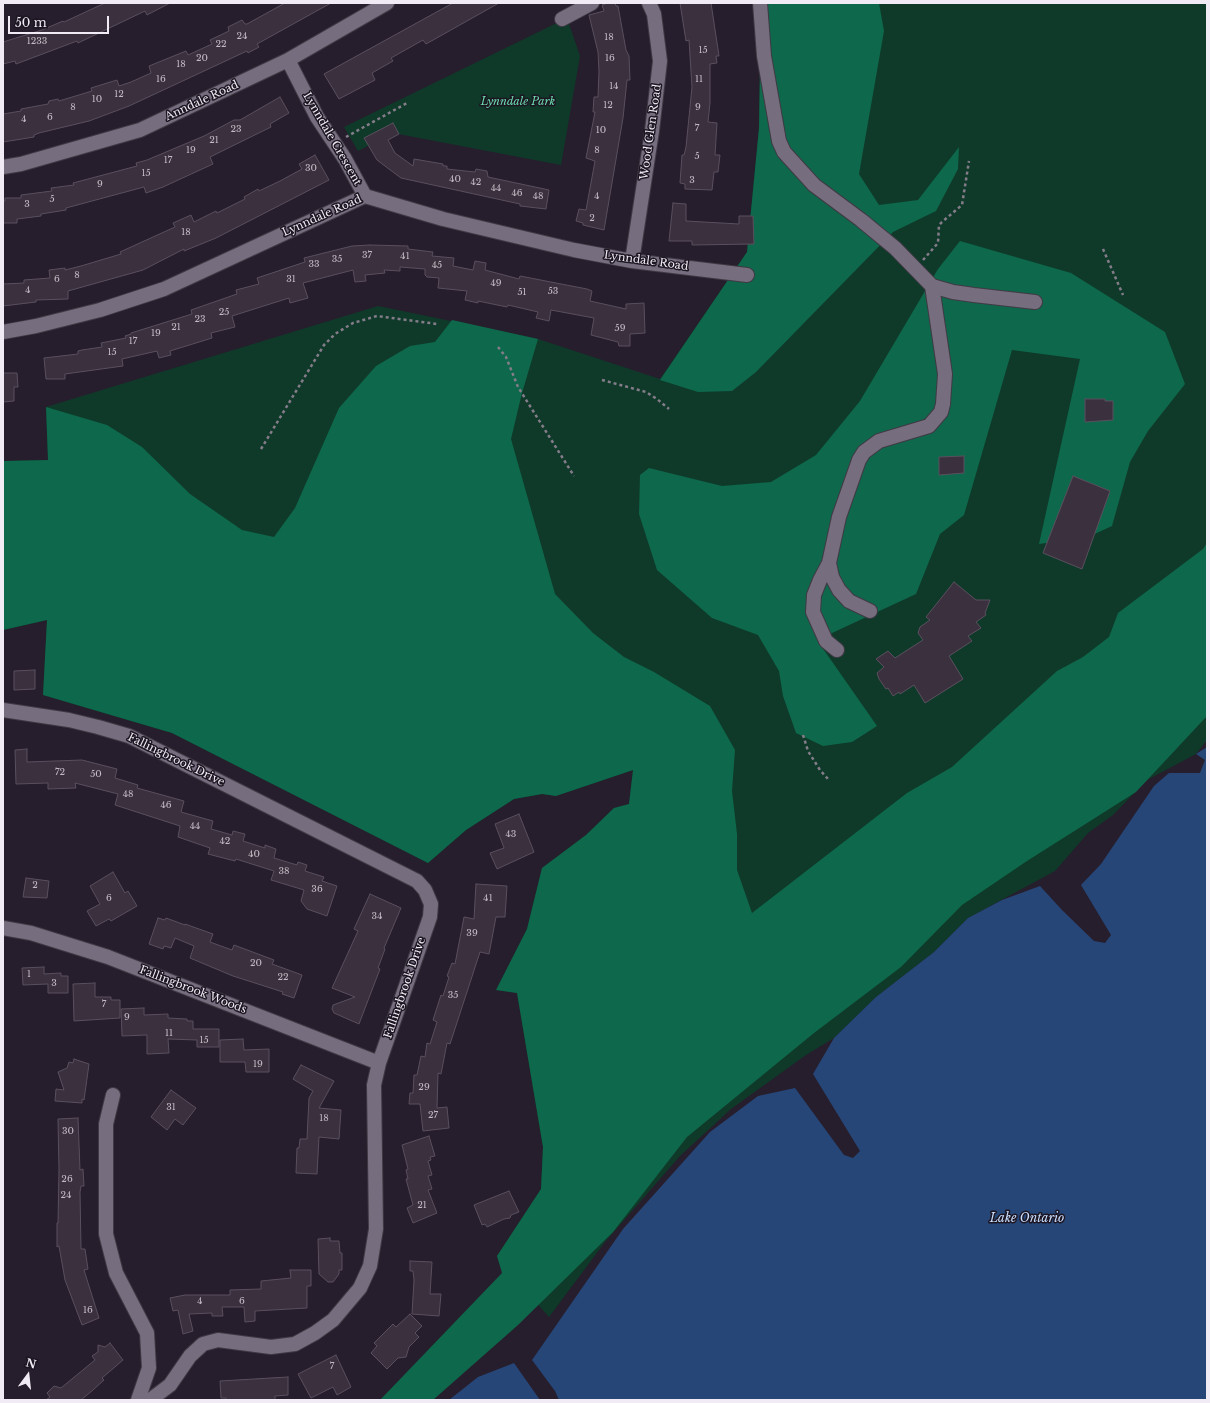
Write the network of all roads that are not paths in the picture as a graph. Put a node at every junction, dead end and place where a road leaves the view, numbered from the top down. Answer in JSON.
{"nodes":[{"id":1,"x":387,"y":3,"type":"edge"},
{"id":2,"x":592,"y":3,"type":"edge"},
{"id":3,"x":649,"y":3,"type":"edge"},
{"id":4,"x":760,"y":3,"type":"edge"},
{"id":5,"x":562,"y":19,"type":"dead end"},
{"id":6,"x":288,"y":60,"type":"junction"},
{"id":7,"x":3,"y":167,"type":"edge"},
{"id":8,"x":365,"y":196,"type":"junction"},
{"id":9,"x":632,"y":261,"type":"junction"},
{"id":10,"x":747,"y":275,"type":"dead end"},
{"id":11,"x":932,"y":286,"type":"junction"},
{"id":12,"x":1035,"y":302,"type":"dead end"},
{"id":13,"x":3,"y":332,"type":"edge"},
{"id":14,"x":829,"y":563,"type":"junction"},
{"id":15,"x":870,"y":611,"type":"dead end"},
{"id":16,"x":837,"y":650,"type":"dead end"},
{"id":17,"x":3,"y":710,"type":"edge"},
{"id":18,"x":3,"y":928,"type":"edge"},
{"id":19,"x":379,"y":1064,"type":"junction"},
{"id":20,"x":114,"y":1095,"type":"dead end"},
{"id":21,"x":138,"y":1400,"type":"edge"},
{"id":22,"x":150,"y":1400,"type":"edge"}],
"edges":[{"from":1,"to":6,"type":"street","name":"Anndale Road"},
{"from":2,"to":5,"type":"street"},
{"from":3,"to":9,"type":"street","name":"Wood Glen Road"},
{"from":4,"to":11,"type":"street"},
{"from":6,"to":7,"type":"street","name":"Anndale Road"},
{"from":6,"to":8,"type":"street","name":"Lynndale Crescent"},
{"from":8,"to":9,"type":"street","name":"Lynndale Road"},
{"from":8,"to":13,"type":"street","name":"Lynndale Road"},
{"from":9,"to":10,"type":"street","name":"Lynndale Road"},
{"from":11,"to":12,"type":"street"},
{"from":11,"to":14,"type":"street"},
{"from":14,"to":15,"type":"street"},
{"from":14,"to":16,"type":"street"},
{"from":17,"to":19,"type":"street","name":"Fallingbrook Drive"},
{"from":18,"to":19,"type":"street","name":"Fallingbrook Woods"},
{"from":19,"to":22,"type":"street","name":"Fallingbrook Drive"},
{"from":20,"to":21,"type":"street"}]}
